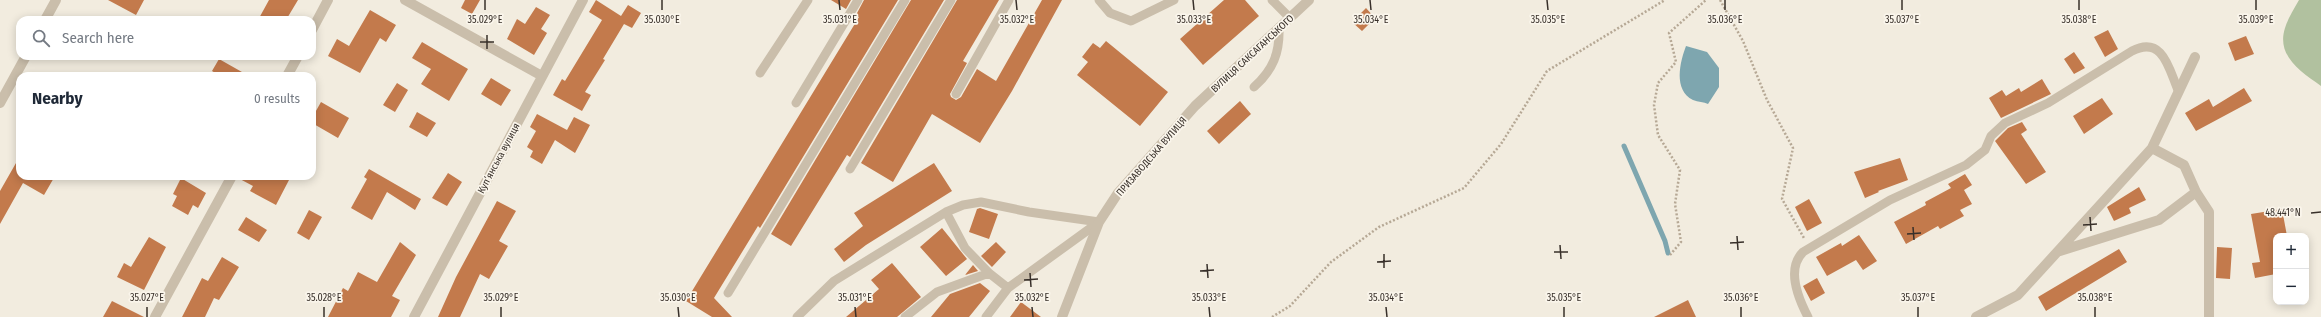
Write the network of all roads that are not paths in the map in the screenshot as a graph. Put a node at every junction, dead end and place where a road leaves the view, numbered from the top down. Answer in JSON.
{"nodes":[{"id":1,"x":56,"y":0,"type":"edge"},
{"id":2,"x":328,"y":0,"type":"edge"},
{"id":3,"x":405,"y":0,"type":"edge"},
{"id":4,"x":583,"y":0,"type":"edge"},
{"id":5,"x":808,"y":0,"type":"edge"},
{"id":6,"x":858,"y":0,"type":"edge"},
{"id":7,"x":905,"y":0,"type":"edge"},
{"id":8,"x":951,"y":0,"type":"edge"},
{"id":9,"x":1009,"y":0,"type":"edge"},
{"id":10,"x":1099,"y":0,"type":"edge"},
{"id":11,"x":1174,"y":0,"type":"edge"},
{"id":12,"x":1272,"y":0,"type":"edge"},
{"id":13,"x":1309,"y":0,"type":"edge"},
{"id":14,"x":47,"y":16,"type":"edge"},
{"id":15,"x":1290,"y":18,"type":"junction"},
{"id":16,"x":316,"y":22,"type":"edge"},
{"id":17,"x":1279,"y":28,"type":"junction"},
{"id":18,"x":2195,"y":57,"type":"dead end"},
{"id":19,"x":24,"y":60,"type":"edge"},
{"id":20,"x":296,"y":60,"type":"edge"},
{"id":21,"x":17,"y":72,"type":"edge"},
{"id":22,"x":289,"y":72,"type":"edge"},
{"id":23,"x":760,"y":72,"type":"dead end"},
{"id":24,"x":16,"y":74,"type":"edge"},
{"id":25,"x":542,"y":76,"type":"junction"},
{"id":26,"x":1254,"y":87,"type":"dead end"},
{"id":27,"x":2178,"y":90,"type":"junction"},
{"id":28,"x":956,"y":94,"type":"dead end"},
{"id":29,"x":0,"y":103,"type":"edge"},
{"id":30,"x":796,"y":103,"type":"dead end"},
{"id":31,"x":1194,"y":106,"type":"joint"},
{"id":32,"x":2152,"y":148,"type":"junction"},
{"id":33,"x":850,"y":169,"type":"dead end"},
{"id":34,"x":230,"y":180,"type":"edge"},
{"id":35,"x":2196,"y":192,"type":"junction"},
{"id":36,"x":946,"y":212,"type":"junction"},
{"id":37,"x":1099,"y":222,"type":"junction"},
{"id":38,"x":2058,"y":252,"type":"junction"},
{"id":39,"x":989,"y":273,"type":"junction"},
{"id":40,"x":1008,"y":288,"type":"junction"},
{"id":41,"x":728,"y":293,"type":"dead end"},
{"id":42,"x":155,"y":317,"type":"edge"},
{"id":43,"x":414,"y":317,"type":"edge"},
{"id":44,"x":796,"y":317,"type":"edge"},
{"id":45,"x":905,"y":317,"type":"edge"},
{"id":46,"x":986,"y":317,"type":"edge"},
{"id":47,"x":1062,"y":317,"type":"edge"},
{"id":48,"x":1808,"y":317,"type":"edge"},
{"id":49,"x":1976,"y":317,"type":"edge"},
{"id":50,"x":2209,"y":317,"type":"edge"}],
"edges":[{"from":1,"to":14,"type":"street"},
{"from":2,"to":16,"type":"street"},
{"from":3,"to":25,"type":"street"},
{"from":4,"to":25,"type":"street","name":"Купʼянська вулиця"},
{"from":5,"to":23,"type":"lane"},
{"from":6,"to":30,"type":"lane"},
{"from":7,"to":41,"type":"lane"},
{"from":8,"to":33,"type":"lane"},
{"from":9,"to":28,"type":"lane"},
{"from":10,"to":11,"type":"lane"},
{"from":12,"to":15,"type":"lane"},
{"from":13,"to":15,"type":"street","name":"ВУЛИЦЯ САКСАГАНСЬКОГО"},
{"from":15,"to":17,"type":"street","name":"ВУЛИЦЯ САКСАГАНСЬКОГО"},
{"from":17,"to":26,"type":"lane"},
{"from":17,"to":31,"type":"street","name":"ВУЛИЦЯ САКСАГАНСЬКОГО"},
{"from":18,"to":27,"type":"street"},
{"from":19,"to":21,"type":"street"},
{"from":20,"to":22,"type":"street"},
{"from":24,"to":29,"type":"street"},
{"from":25,"to":43,"type":"street","name":"Купʼянська вулиця"},
{"from":27,"to":32,"type":"street"},
{"from":27,"to":48,"type":"lane"},
{"from":31,"to":37,"type":"street","name":"ПРИЗАВОДСЬКА ВУЛИЦЯ"},
{"from":32,"to":35,"type":"street"},
{"from":32,"to":38,"type":"street"},
{"from":34,"to":42,"type":"street"},
{"from":35,"to":38,"type":"street"},
{"from":35,"to":50,"type":"street"},
{"from":36,"to":37,"type":"lane"},
{"from":36,"to":39,"type":"lane"},
{"from":36,"to":44,"type":"lane"},
{"from":37,"to":40,"type":"lane"},
{"from":37,"to":47,"type":"street","name":"ПРИЗАВОДСЬКА ВУЛИЦЯ"},
{"from":38,"to":49,"type":"street"},
{"from":39,"to":40,"type":"lane"},
{"from":39,"to":45,"type":"lane"},
{"from":40,"to":46,"type":"lane"}]}
